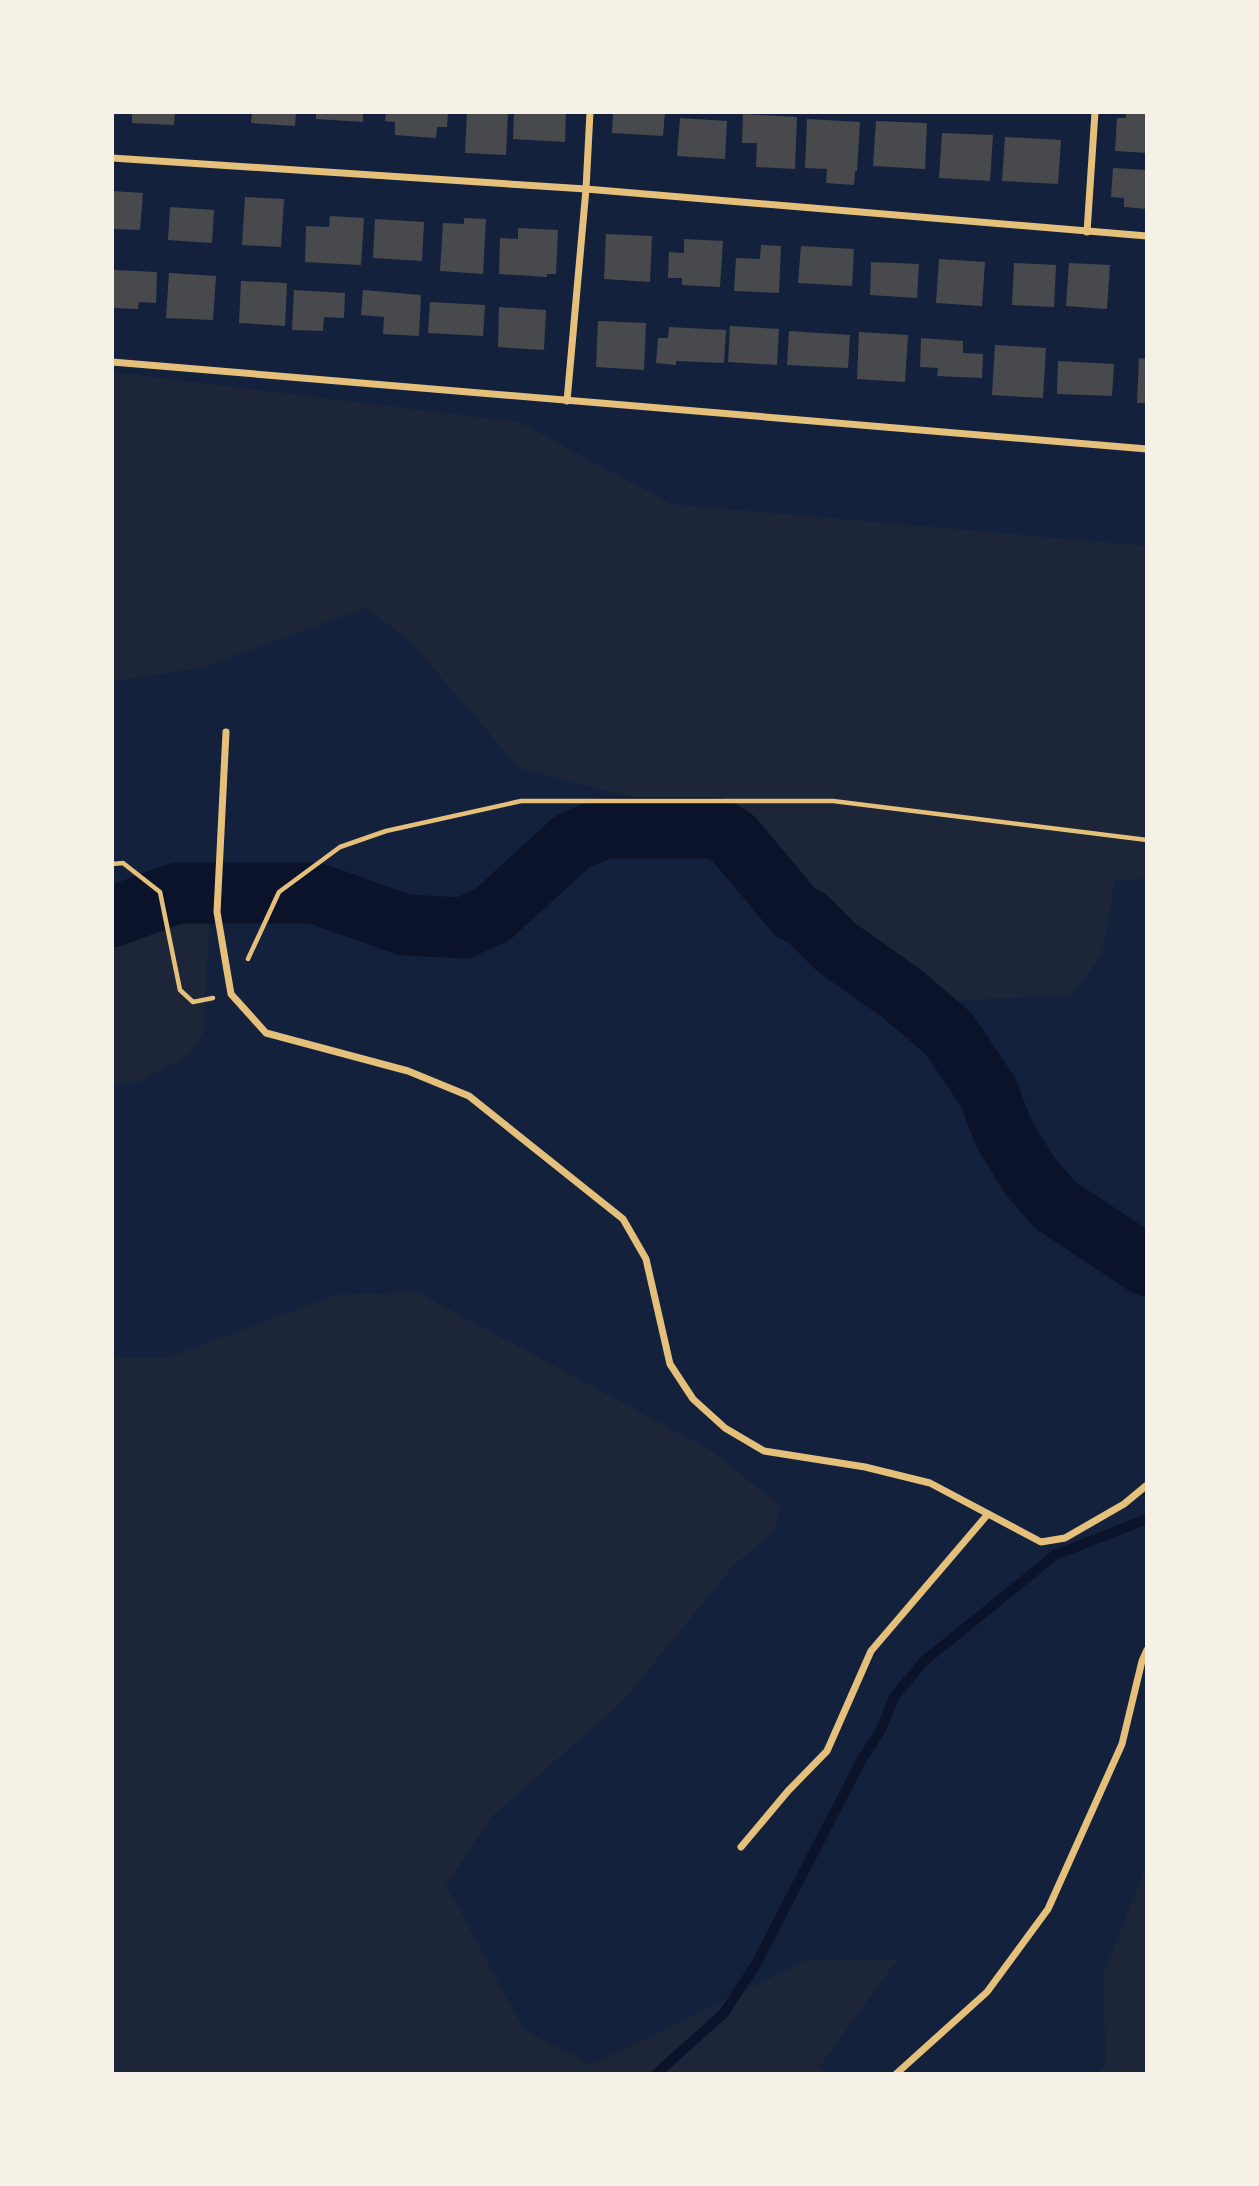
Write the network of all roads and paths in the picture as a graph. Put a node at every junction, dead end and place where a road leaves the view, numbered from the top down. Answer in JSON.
{"nodes":[{"id":1,"x":590,"y":112,"type":"edge"},
{"id":2,"x":1095,"y":112,"type":"edge"},
{"id":3,"x":112,"y":158,"type":"edge"},
{"id":4,"x":586,"y":189,"type":"junction"},
{"id":5,"x":1087,"y":232,"type":"junction"},
{"id":6,"x":1147,"y":236,"type":"edge"},
{"id":7,"x":112,"y":362,"type":"edge"},
{"id":8,"x":567,"y":401,"type":"junction"},
{"id":9,"x":1147,"y":449,"type":"edge"},
{"id":10,"x":226,"y":732,"type":"dead end"},
{"id":11,"x":1147,"y":840,"type":"edge"},
{"id":12,"x":112,"y":864,"type":"edge"},
{"id":13,"x":231,"y":995,"type":"junction"},
{"id":14,"x":1147,"y":1485,"type":"edge"},
{"id":15,"x":988,"y":1514,"type":"junction"},
{"id":16,"x":1147,"y":1650,"type":"edge"},
{"id":17,"x":741,"y":1847,"type":"dead end"},
{"id":18,"x":895,"y":2074,"type":"edge"}],
"edges":[{"from":1,"to":4,"type":"street"},
{"from":2,"to":5,"type":"street"},
{"from":3,"to":4,"type":"street"},
{"from":4,"to":5,"type":"street"},
{"from":4,"to":8,"type":"street"},
{"from":5,"to":6,"type":"street"},
{"from":7,"to":8,"type":"street"},
{"from":8,"to":9,"type":"street"},
{"from":10,"to":13,"type":"street"},
{"from":11,"to":13,"type":"path"},
{"from":12,"to":13,"type":"path"},
{"from":13,"to":15,"type":"street"},
{"from":14,"to":15,"type":"street"},
{"from":15,"to":17,"type":"street"},
{"from":16,"to":18,"type":"street"}]}
